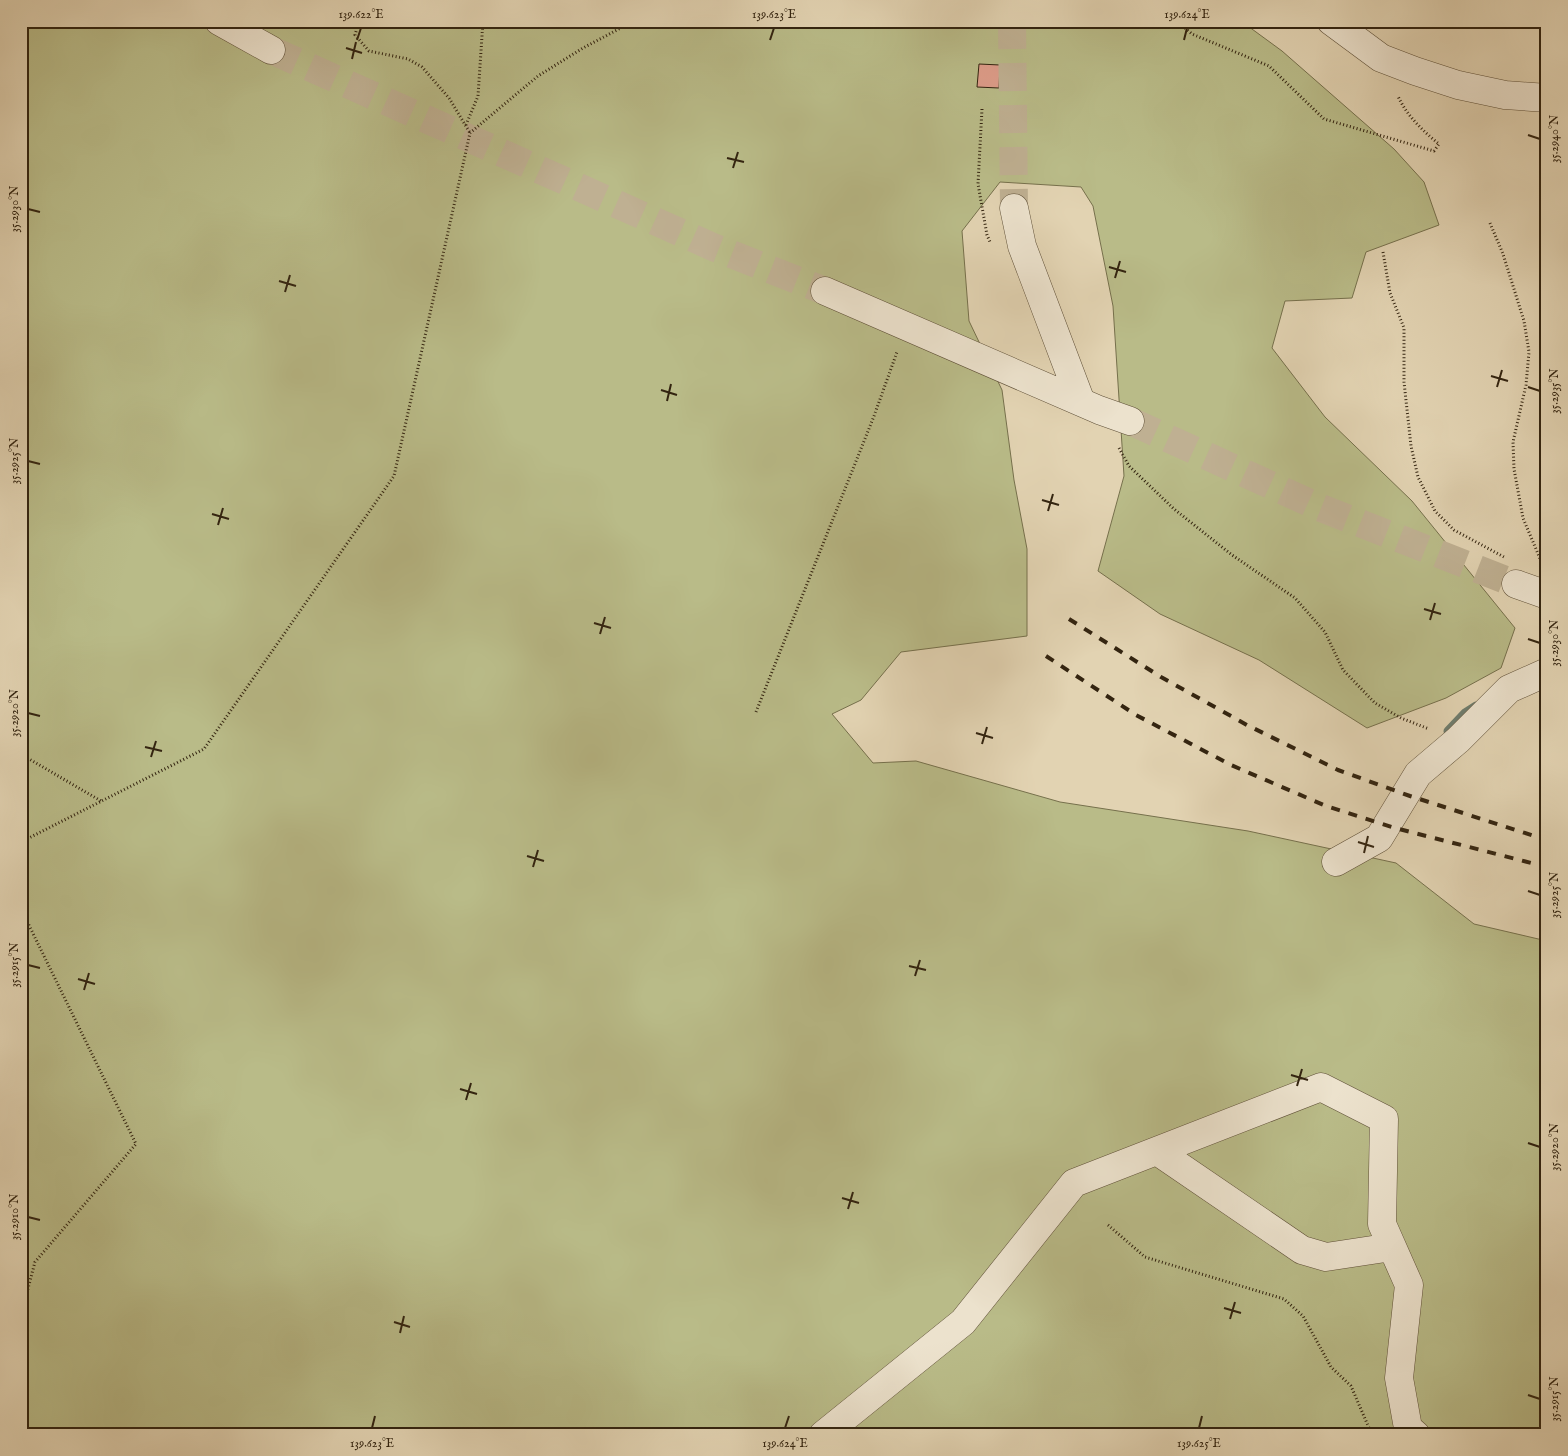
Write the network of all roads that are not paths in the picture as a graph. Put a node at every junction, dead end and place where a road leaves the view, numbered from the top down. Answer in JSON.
{"nodes":[{"id":1,"x":219,"y":21,"type":"edge"},
{"id":2,"x":1331,"y":21,"type":"edge"},
{"id":3,"x":271,"y":50,"type":"tunnel mouth"},
{"id":4,"x":1547,"y":98,"type":"edge"},
{"id":5,"x":1014,"y":208,"type":"tunnel mouth"},
{"id":6,"x":825,"y":291,"type":"tunnel mouth"},
{"id":7,"x":1090,"y":406,"type":"junction"},
{"id":8,"x":1130,"y":421,"type":"tunnel mouth"},
{"id":9,"x":1516,"y":584,"type":"tunnel mouth"},
{"id":10,"x":1547,"y":595,"type":"edge"},
{"id":11,"x":1541,"y":674,"type":"edge"},
{"id":12,"x":1336,"y":862,"type":"dead end"},
{"id":13,"x":1157,"y":1151,"type":"junction"},
{"id":14,"x":1392,"y":1247,"type":"junction"},
{"id":15,"x":823,"y":1435,"type":"edge"},
{"id":16,"x":1416,"y":1435,"type":"edge"}],
"edges":[{"from":1,"to":3,"type":"street"},
{"from":2,"to":4,"type":"street"},
{"from":5,"to":7,"type":"street"},
{"from":6,"to":7,"type":"street"},
{"from":7,"to":8,"type":"street"},
{"from":9,"to":10,"type":"street"},
{"from":11,"to":12,"type":"street"},
{"from":13,"to":14,"type":"street"},
{"from":13,"to":14,"type":"street"},
{"from":13,"to":15,"type":"street"},
{"from":14,"to":16,"type":"street"}]}
